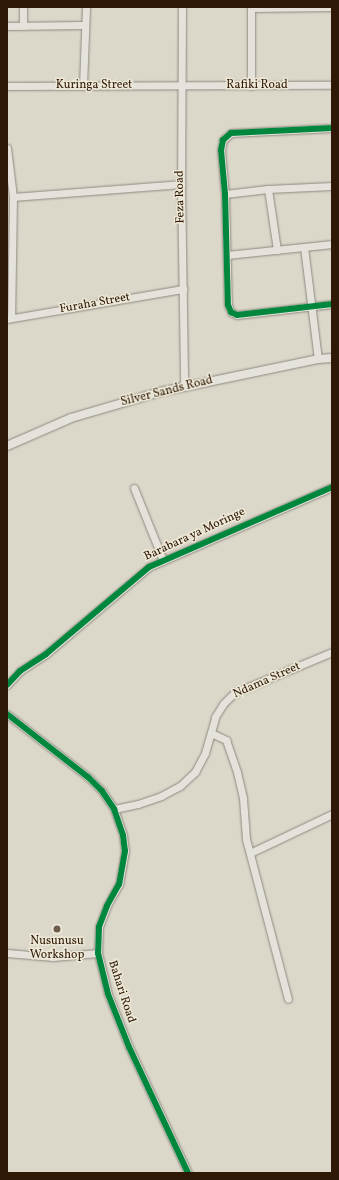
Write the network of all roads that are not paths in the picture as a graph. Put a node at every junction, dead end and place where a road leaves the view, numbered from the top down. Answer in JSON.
{"nodes":[{"id":1,"x":23,"y":7,"type":"edge"},
{"id":2,"x":86,"y":7,"type":"edge"},
{"id":3,"x":182,"y":7,"type":"edge"},
{"id":4,"x":332,"y":7,"type":"edge"},
{"id":5,"x":251,"y":8,"type":"edge"},
{"id":6,"x":85,"y":24,"type":"junction"},
{"id":7,"x":7,"y":26,"type":"edge"},
{"id":8,"x":23,"y":26,"type":"junction"},
{"id":9,"x":181,"y":85,"type":"junction"},
{"id":10,"x":332,"y":85,"type":"edge"},
{"id":11,"x":7,"y":86,"type":"edge"},
{"id":12,"x":83,"y":86,"type":"junction"},
{"id":13,"x":251,"y":86,"type":"junction"},
{"id":14,"x":332,"y":128,"type":"edge"},
{"id":15,"x":7,"y":148,"type":"edge"},
{"id":16,"x":181,"y":184,"type":"junction"},
{"id":17,"x":332,"y":186,"type":"edge"},
{"id":18,"x":268,"y":189,"type":"junction"},
{"id":19,"x":332,"y":190,"type":"edge"},
{"id":20,"x":225,"y":194,"type":"junction"},
{"id":21,"x":14,"y":197,"type":"junction"},
{"id":22,"x":332,"y":244,"type":"edge"},
{"id":23,"x":304,"y":247,"type":"junction"},
{"id":24,"x":277,"y":250,"type":"junction"},
{"id":25,"x":227,"y":256,"type":"junction"},
{"id":26,"x":183,"y":289,"type":"junction"},
{"id":27,"x":332,"y":304,"type":"edge"},
{"id":28,"x":312,"y":308,"type":"junction"},
{"id":29,"x":9,"y":319,"type":"edge"},
{"id":30,"x":332,"y":358,"type":"edge"},
{"id":31,"x":318,"y":359,"type":"junction"},
{"id":32,"x":184,"y":386,"type":"junction"},
{"id":33,"x":7,"y":446,"type":"edge"},
{"id":34,"x":332,"y":487,"type":"edge"},
{"id":35,"x":134,"y":488,"type":"dead end"},
{"id":36,"x":162,"y":560,"type":"junction"},
{"id":37,"x":332,"y":652,"type":"edge"},
{"id":38,"x":7,"y":685,"type":"edge"},
{"id":39,"x":7,"y":714,"type":"edge"},
{"id":40,"x":211,"y":733,"type":"junction"},
{"id":41,"x":114,"y":809,"type":"junction"},
{"id":42,"x":332,"y":814,"type":"edge"},
{"id":43,"x":250,"y":853,"type":"junction"},
{"id":44,"x":7,"y":953,"type":"edge"},
{"id":45,"x":98,"y":953,"type":"junction"},
{"id":46,"x":288,"y":998,"type":"dead end"},
{"id":47,"x":188,"y":1173,"type":"edge"}],
"edges":[{"from":1,"to":8,"type":"street"},
{"from":2,"to":6,"type":"street"},
{"from":3,"to":9,"type":"street","name":"Feza Road"},
{"from":4,"to":5,"type":"street"},
{"from":5,"to":13,"type":"street"},
{"from":6,"to":8,"type":"street"},
{"from":6,"to":12,"type":"street"},
{"from":7,"to":8,"type":"street"},
{"from":9,"to":12,"type":"street","name":"Kuringa Street"},
{"from":9,"to":13,"type":"street","name":"Rafiki Road"},
{"from":9,"to":16,"type":"street","name":"Feza Road"},
{"from":10,"to":13,"type":"street","name":"Rafiki Road"},
{"from":11,"to":12,"type":"street","name":"Kuringa Street"},
{"from":14,"to":20,"type":"street"},
{"from":15,"to":21,"type":"street"},
{"from":16,"to":21,"type":"street"},
{"from":16,"to":26,"type":"street","name":"Feza Road"},
{"from":17,"to":18,"type":"street"},
{"from":17,"to":19,"type":"street"},
{"from":18,"to":20,"type":"street"},
{"from":18,"to":24,"type":"street"},
{"from":20,"to":25,"type":"street"},
{"from":21,"to":29,"type":"street"},
{"from":22,"to":23,"type":"street"},
{"from":23,"to":24,"type":"street"},
{"from":23,"to":28,"type":"street"},
{"from":24,"to":25,"type":"street"},
{"from":25,"to":28,"type":"street"},
{"from":26,"to":29,"type":"street","name":"Furaha Street"},
{"from":26,"to":32,"type":"street","name":"Feza Road"},
{"from":27,"to":28,"type":"street"},
{"from":28,"to":31,"type":"street"},
{"from":30,"to":31,"type":"street","name":"Silver Sands Road"},
{"from":31,"to":32,"type":"street","name":"Silver Sands Road"},
{"from":32,"to":33,"type":"street","name":"Silver Sands Road"},
{"from":34,"to":36,"type":"street","name":"Barabara ya Moringe"},
{"from":35,"to":36,"type":"street"},
{"from":36,"to":38,"type":"street","name":"Barabara ya Moringe"},
{"from":37,"to":40,"type":"street","name":"Ndama Street"},
{"from":39,"to":41,"type":"street","name":"Bahari Road"},
{"from":40,"to":41,"type":"street","name":"Ndama Street"},
{"from":40,"to":43,"type":"street"},
{"from":41,"to":45,"type":"street","name":"Bahari Road"},
{"from":42,"to":43,"type":"street"},
{"from":43,"to":46,"type":"street"},
{"from":44,"to":45,"type":"street"},
{"from":45,"to":47,"type":"street","name":"Bahari Road"}]}
